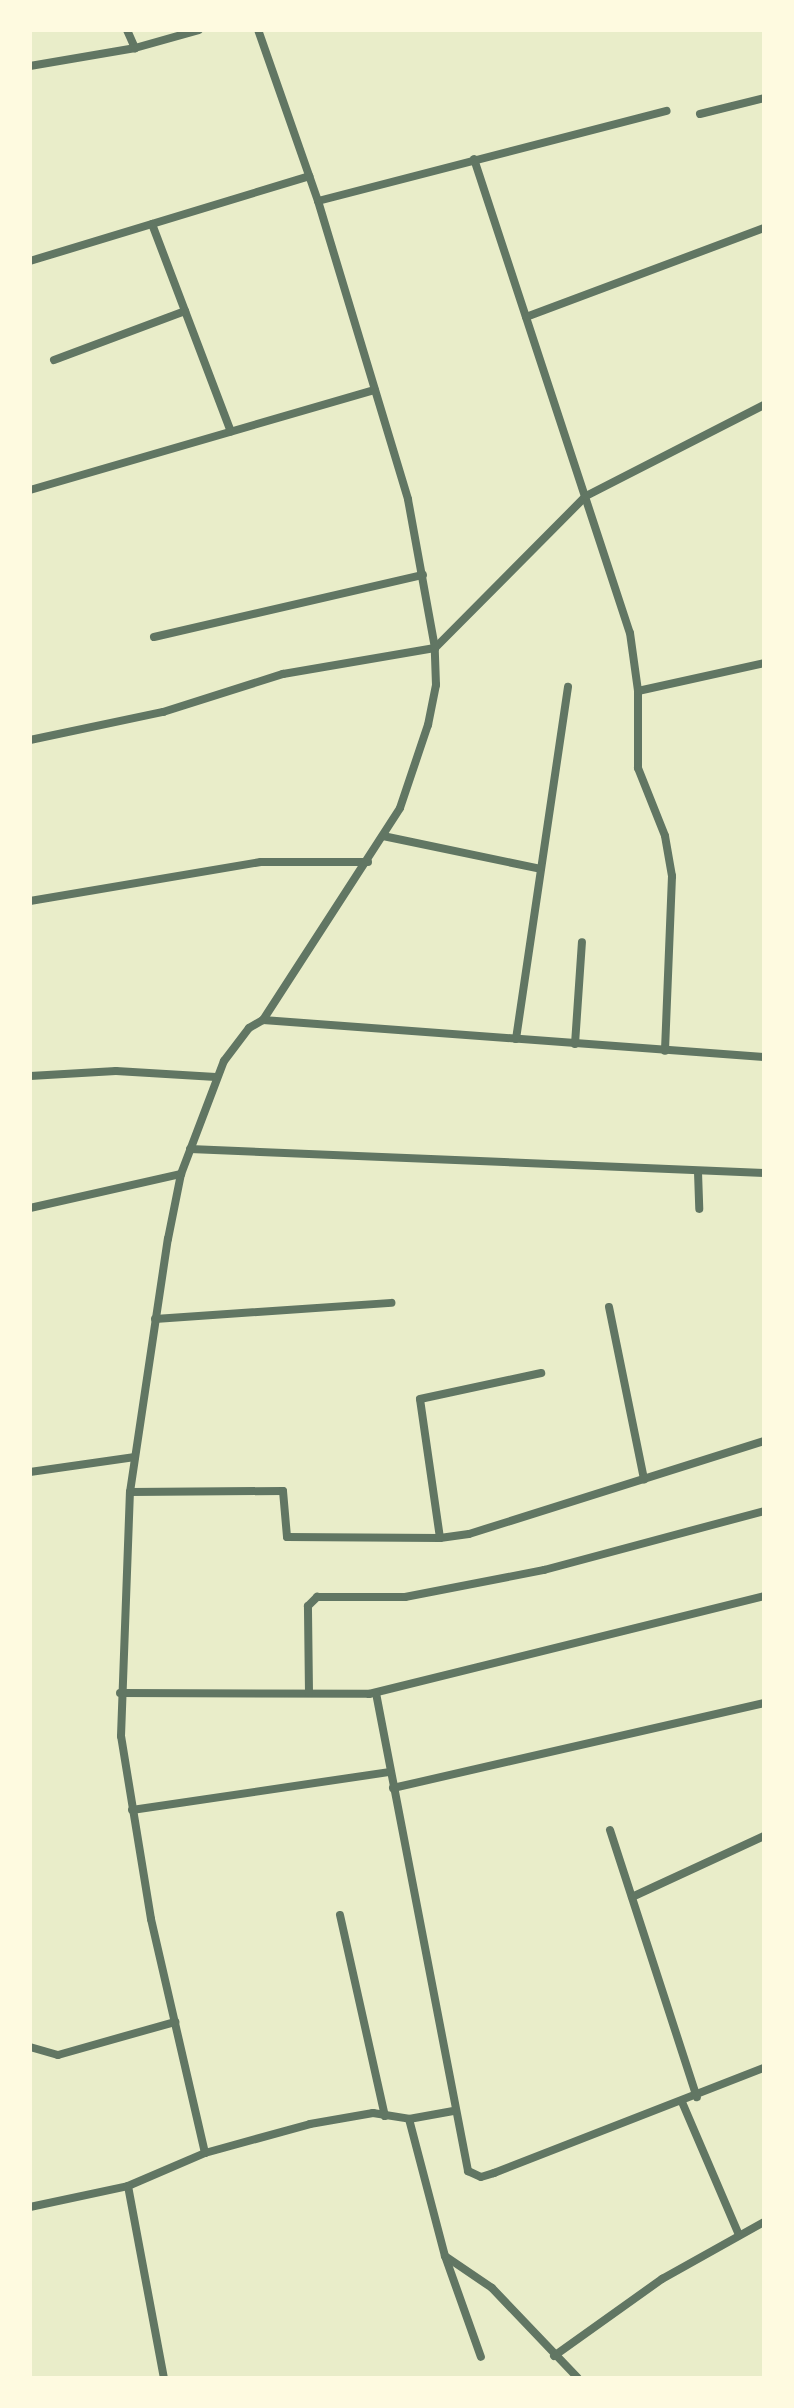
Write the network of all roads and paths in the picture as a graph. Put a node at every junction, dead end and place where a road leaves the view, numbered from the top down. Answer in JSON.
{"nodes":[{"id":1,"x":127,"y":30,"type":"edge"},
{"id":2,"x":199,"y":30,"type":"edge"},
{"id":3,"x":258,"y":30,"type":"edge"},
{"id":4,"x":135,"y":48,"type":"junction"},
{"id":5,"x":30,"y":66,"type":"edge"},
{"id":6,"x":764,"y":98,"type":"edge"},
{"id":7,"x":667,"y":111,"type":"dead end"},
{"id":8,"x":700,"y":114,"type":"dead end"},
{"id":9,"x":474,"y":159,"type":"junction"},
{"id":10,"x":309,"y":176,"type":"junction"},
{"id":11,"x":318,"y":201,"type":"junction"},
{"id":12,"x":152,"y":224,"type":"junction"},
{"id":13,"x":764,"y":228,"type":"edge"},
{"id":14,"x":30,"y":261,"type":"edge"},
{"id":15,"x":185,"y":311,"type":"junction"},
{"id":16,"x":526,"y":317,"type":"junction"},
{"id":17,"x":54,"y":360,"type":"dead end"},
{"id":18,"x":375,"y":390,"type":"junction"},
{"id":19,"x":764,"y":405,"type":"edge"},
{"id":20,"x":231,"y":432,"type":"junction"},
{"id":21,"x":30,"y":490,"type":"edge"},
{"id":22,"x":586,"y":496,"type":"junction"},
{"id":23,"x":423,"y":575,"type":"junction"},
{"id":24,"x":154,"y":637,"type":"dead end"},
{"id":25,"x":435,"y":648,"type":"junction"},
{"id":26,"x":764,"y":663,"type":"edge"},
{"id":27,"x":568,"y":687,"type":"dead end"},
{"id":28,"x":638,"y":691,"type":"junction"},
{"id":29,"x":30,"y":740,"type":"edge"},
{"id":30,"x":383,"y":836,"type":"junction"},
{"id":31,"x":368,"y":862,"type":"junction"},
{"id":32,"x":541,"y":869,"type":"junction"},
{"id":33,"x":30,"y":901,"type":"edge"},
{"id":34,"x":582,"y":942,"type":"dead end"},
{"id":35,"x":263,"y":1020,"type":"junction"},
{"id":36,"x":516,"y":1039,"type":"junction"},
{"id":37,"x":575,"y":1044,"type":"junction"},
{"id":38,"x":665,"y":1051,"type":"junction"},
{"id":39,"x":764,"y":1057,"type":"edge"},
{"id":40,"x":30,"y":1076,"type":"edge"},
{"id":41,"x":216,"y":1077,"type":"junction"},
{"id":42,"x":190,"y":1149,"type":"junction"},
{"id":43,"x":698,"y":1172,"type":"junction"},
{"id":44,"x":764,"y":1173,"type":"edge"},
{"id":45,"x":181,"y":1174,"type":"junction"},
{"id":46,"x":30,"y":1208,"type":"edge"},
{"id":47,"x":699,"y":1209,"type":"dead end"},
{"id":48,"x":391,"y":1303,"type":"dead end"},
{"id":49,"x":609,"y":1307,"type":"dead end"},
{"id":50,"x":155,"y":1319,"type":"junction"},
{"id":51,"x":541,"y":1373,"type":"dead end"},
{"id":52,"x":764,"y":1441,"type":"edge"},
{"id":53,"x":135,"y":1457,"type":"junction"},
{"id":54,"x":30,"y":1472,"type":"edge"},
{"id":55,"x":644,"y":1479,"type":"junction"},
{"id":56,"x":130,"y":1492,"type":"junction"},
{"id":57,"x":764,"y":1511,"type":"edge"},
{"id":58,"x":440,"y":1538,"type":"junction"},
{"id":59,"x":764,"y":1596,"type":"edge"},
{"id":60,"x":120,"y":1693,"type":"junction"},
{"id":61,"x":309,"y":1693,"type":"junction"},
{"id":62,"x":376,"y":1693,"type":"junction"},
{"id":63,"x":764,"y":1703,"type":"edge"},
{"id":64,"x":390,"y":1772,"type":"junction"},
{"id":65,"x":393,"y":1788,"type":"junction"},
{"id":66,"x":132,"y":1810,"type":"junction"},
{"id":67,"x":610,"y":1830,"type":"dead end"},
{"id":68,"x":764,"y":1836,"type":"edge"},
{"id":69,"x":632,"y":1897,"type":"junction"},
{"id":70,"x":340,"y":1915,"type":"dead end"},
{"id":71,"x":175,"y":2022,"type":"junction"},
{"id":72,"x":30,"y":2047,"type":"edge"},
{"id":73,"x":764,"y":2068,"type":"edge"},
{"id":74,"x":697,"y":2097,"type":"junction"},
{"id":75,"x":682,"y":2102,"type":"junction"},
{"id":76,"x":453,"y":2111,"type":"junction"},
{"id":77,"x":385,"y":2116,"type":"junction"},
{"id":78,"x":409,"y":2119,"type":"junction"},
{"id":79,"x":205,"y":2153,"type":"junction"},
{"id":80,"x":128,"y":2186,"type":"junction"},
{"id":81,"x":30,"y":2207,"type":"edge"},
{"id":82,"x":764,"y":2222,"type":"edge"},
{"id":83,"x":739,"y":2235,"type":"junction"},
{"id":84,"x":445,"y":2256,"type":"junction"},
{"id":85,"x":554,"y":2356,"type":"junction"},
{"id":86,"x":481,"y":2357,"type":"dead end"},
{"id":87,"x":164,"y":2378,"type":"edge"},
{"id":88,"x":578,"y":2378,"type":"edge"}],
"edges":[{"from":1,"to":4,"type":"street"},
{"from":2,"to":4,"type":"street"},
{"from":3,"to":10,"type":"street"},
{"from":4,"to":5,"type":"street"},
{"from":6,"to":8,"type":"street"},
{"from":7,"to":9,"type":"street"},
{"from":9,"to":11,"type":"street"},
{"from":9,"to":16,"type":"street"},
{"from":10,"to":11,"type":"street"},
{"from":10,"to":12,"type":"street"},
{"from":11,"to":18,"type":"street"},
{"from":12,"to":14,"type":"street"},
{"from":12,"to":15,"type":"street"},
{"from":13,"to":16,"type":"street"},
{"from":15,"to":17,"type":"street"},
{"from":15,"to":20,"type":"street"},
{"from":16,"to":22,"type":"street"},
{"from":18,"to":20,"type":"street"},
{"from":18,"to":23,"type":"street"},
{"from":19,"to":22,"type":"street"},
{"from":20,"to":21,"type":"street"},
{"from":22,"to":25,"type":"street"},
{"from":22,"to":28,"type":"street"},
{"from":23,"to":24,"type":"street"},
{"from":23,"to":25,"type":"street"},
{"from":25,"to":29,"type":"street"},
{"from":25,"to":30,"type":"street"},
{"from":26,"to":28,"type":"street"},
{"from":27,"to":32,"type":"street"},
{"from":28,"to":38,"type":"street"},
{"from":30,"to":31,"type":"street"},
{"from":30,"to":32,"type":"street"},
{"from":31,"to":33,"type":"street"},
{"from":31,"to":35,"type":"street"},
{"from":32,"to":36,"type":"street"},
{"from":34,"to":37,"type":"street"},
{"from":35,"to":36,"type":"street"},
{"from":35,"to":41,"type":"street"},
{"from":36,"to":37,"type":"street"},
{"from":37,"to":38,"type":"street"},
{"from":38,"to":39,"type":"street"},
{"from":40,"to":41,"type":"street"},
{"from":41,"to":42,"type":"street"},
{"from":42,"to":43,"type":"street"},
{"from":42,"to":45,"type":"street"},
{"from":43,"to":44,"type":"street"},
{"from":43,"to":47,"type":"street"},
{"from":45,"to":46,"type":"street"},
{"from":45,"to":50,"type":"street"},
{"from":48,"to":50,"type":"street"},
{"from":49,"to":55,"type":"street"},
{"from":50,"to":53,"type":"street"},
{"from":51,"to":58,"type":"street"},
{"from":52,"to":55,"type":"street"},
{"from":53,"to":54,"type":"street"},
{"from":53,"to":56,"type":"street"},
{"from":55,"to":58,"type":"street"},
{"from":56,"to":58,"type":"street"},
{"from":56,"to":60,"type":"street"},
{"from":57,"to":61,"type":"street"},
{"from":59,"to":62,"type":"street"},
{"from":60,"to":61,"type":"street"},
{"from":60,"to":66,"type":"street"},
{"from":61,"to":62,"type":"street"},
{"from":62,"to":64,"type":"street"},
{"from":63,"to":65,"type":"street"},
{"from":64,"to":65,"type":"street"},
{"from":64,"to":66,"type":"street"},
{"from":65,"to":76,"type":"street"},
{"from":66,"to":71,"type":"street"},
{"from":67,"to":69,"type":"street"},
{"from":68,"to":69,"type":"street"},
{"from":69,"to":74,"type":"street"},
{"from":70,"to":77,"type":"street"},
{"from":71,"to":72,"type":"street"},
{"from":71,"to":79,"type":"street"},
{"from":73,"to":74,"type":"street"},
{"from":74,"to":75,"type":"street"},
{"from":75,"to":76,"type":"street"},
{"from":75,"to":83,"type":"street"},
{"from":76,"to":78,"type":"street"},
{"from":77,"to":78,"type":"street"},
{"from":77,"to":79,"type":"street"},
{"from":78,"to":84,"type":"street"},
{"from":79,"to":80,"type":"street"},
{"from":80,"to":81,"type":"street"},
{"from":80,"to":87,"type":"street"},
{"from":82,"to":83,"type":"street"},
{"from":83,"to":85,"type":"street"},
{"from":84,"to":85,"type":"street"},
{"from":84,"to":86,"type":"street"},
{"from":85,"to":88,"type":"street"}]}
